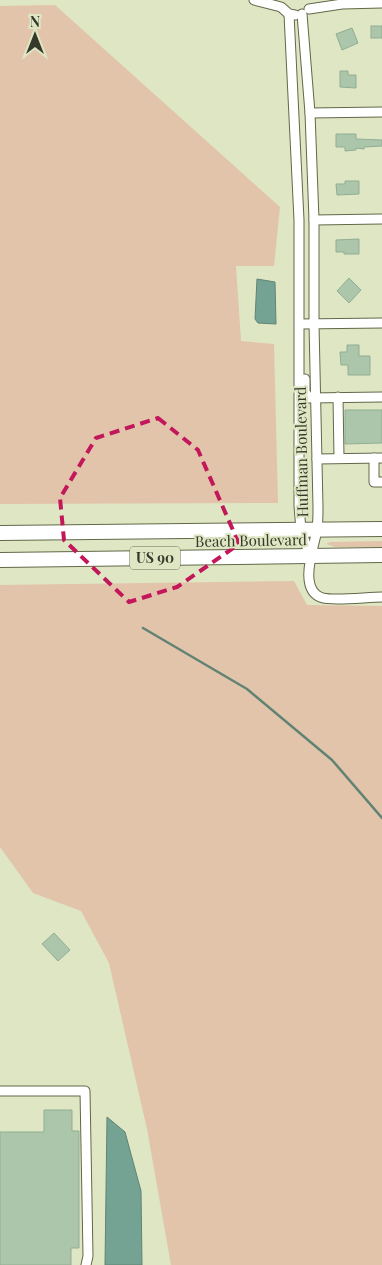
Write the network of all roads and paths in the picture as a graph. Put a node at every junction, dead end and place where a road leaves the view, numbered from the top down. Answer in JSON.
{"nodes":[{"id":1,"x":254,"y":0,"type":"edge"},
{"id":2,"x":337,"y":2,"type":"edge"},
{"id":3,"x":280,"y":3,"type":"edge"},
{"id":4,"x":382,"y":4,"type":"edge"},
{"id":5,"x":308,"y":7,"type":"edge"},
{"id":6,"x":289,"y":14,"type":"junction"},
{"id":7,"x":382,"y":112,"type":"edge"},
{"id":8,"x":310,"y":113,"type":"junction"},
{"id":9,"x":382,"y":219,"type":"edge"},
{"id":10,"x":314,"y":220,"type":"junction"},
{"id":11,"x":382,"y":323,"type":"edge"},
{"id":12,"x":300,"y":324,"type":"junction"},
{"id":13,"x":314,"y":324,"type":"junction"},
{"id":14,"x":300,"y":350,"type":"junction"},
{"id":15,"x":338,"y":397,"type":"junction"},
{"id":16,"x":382,"y":397,"type":"edge"},
{"id":17,"x":315,"y":398,"type":"junction"},
{"id":18,"x":318,"y":458,"type":"junction"},
{"id":19,"x":339,"y":458,"type":"junction"},
{"id":20,"x":378,"y":458,"type":"edge"},
{"id":21,"x":382,"y":482,"type":"edge"},
{"id":22,"x":382,"y":529,"type":"edge"},
{"id":23,"x":301,"y":530,"type":"junction"},
{"id":24,"x":317,"y":530,"type":"junction"},
{"id":25,"x":0,"y":533,"type":"edge"},
{"id":26,"x":382,"y":555,"type":"edge"},
{"id":27,"x":310,"y":556,"type":"junction"},
{"id":28,"x":0,"y":560,"type":"edge"},
{"id":29,"x":382,"y":597,"type":"edge"},
{"id":30,"x":0,"y":1090,"type":"edge"},
{"id":31,"x":86,"y":1265,"type":"edge"}],
"edges":[{"from":1,"to":3,"type":"street"},
{"from":2,"to":4,"type":"street"},
{"from":2,"to":5,"type":"street"},
{"from":3,"to":6,"type":"street"},
{"from":5,"to":6,"type":"street"},
{"from":5,"to":8,"type":"street","name":"Huffman Boulevard"},
{"from":6,"to":12,"type":"street","name":"Huffman Boulevard"},
{"from":7,"to":8,"type":"street"},
{"from":8,"to":10,"type":"street","name":"Huffman Boulevard"},
{"from":9,"to":10,"type":"street"},
{"from":10,"to":13,"type":"street","name":"Huffman Boulevard"},
{"from":11,"to":13,"type":"street"},
{"from":12,"to":13,"type":"street"},
{"from":12,"to":14,"type":"street","name":"Huffman Boulevard"},
{"from":13,"to":17,"type":"street","name":"Huffman Boulevard"},
{"from":14,"to":17,"type":"street"},
{"from":14,"to":23,"type":"street","name":"Huffman Boulevard"},
{"from":15,"to":16,"type":"street"},
{"from":15,"to":17,"type":"street"},
{"from":15,"to":19,"type":"street"},
{"from":17,"to":18,"type":"street","name":"Huffman Boulevard"},
{"from":18,"to":19,"type":"street"},
{"from":18,"to":24,"type":"street","name":"Huffman Boulevard"},
{"from":19,"to":20,"type":"street"},
{"from":20,"to":21,"type":"street"},
{"from":22,"to":24,"type":"highway","number":"US 90"},
{"from":23,"to":24,"type":"highway","number":"US 90"},
{"from":23,"to":25,"type":"highway","number":"US 90"},
{"from":23,"to":27,"type":"street","name":"Huffman Boulevard"},
{"from":24,"to":27,"type":"street","name":"Huffman Boulevard"},
{"from":26,"to":27,"type":"highway","name":"Beach Boulevard","number":"US 90"},
{"from":27,"to":28,"type":"highway","name":"Beach Boulevard","number":"US 90"},
{"from":27,"to":29,"type":"street"},
{"from":30,"to":31,"type":"street"}]}
